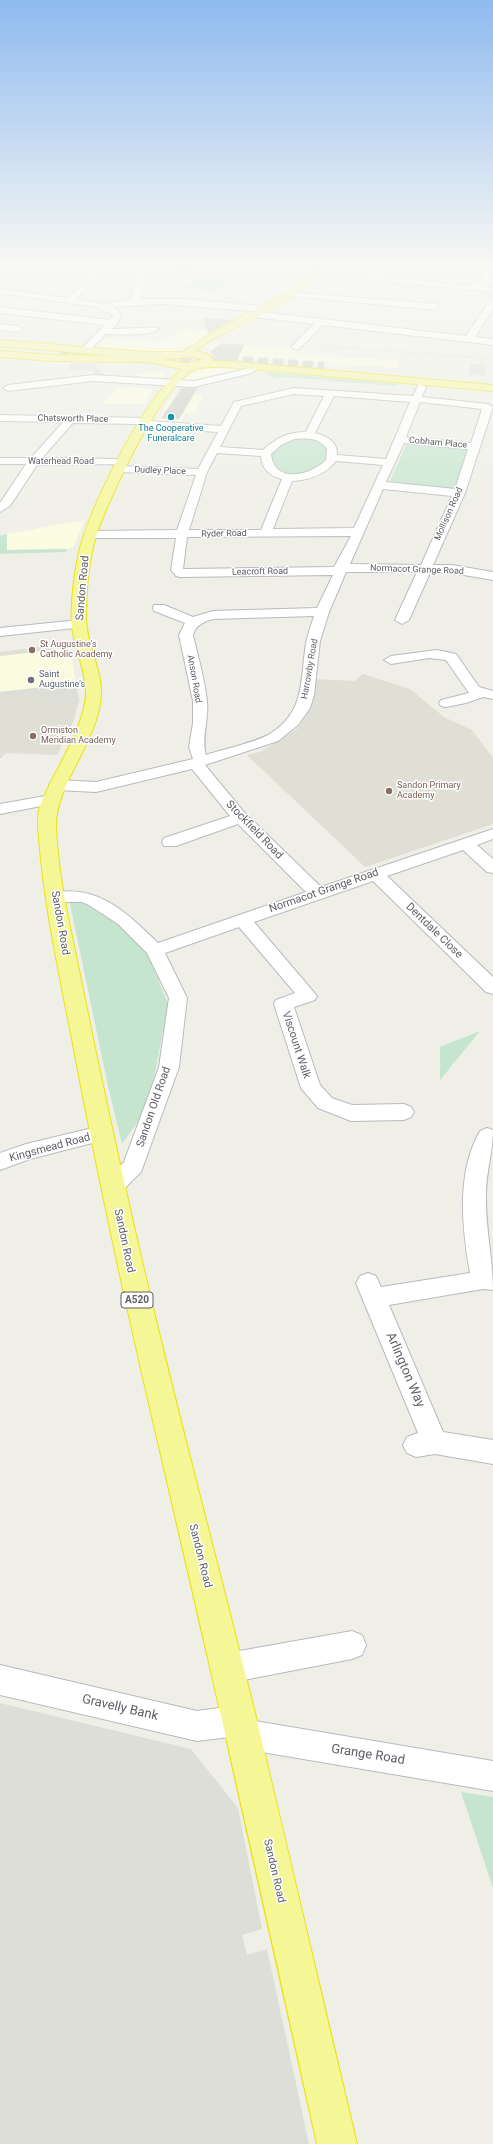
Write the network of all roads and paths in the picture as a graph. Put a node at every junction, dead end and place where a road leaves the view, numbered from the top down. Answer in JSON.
{"nodes":[{"id":1,"x":177,"y":362,"type":"edge"},
{"id":2,"x":200,"y":362,"type":"tunnel mouth"},
{"id":3,"x":212,"y":362,"type":"tunnel mouth"},
{"id":4,"x":243,"y":362,"type":"tunnel mouth"},
{"id":5,"x":279,"y":363,"type":"junction"},
{"id":6,"x":250,"y":366,"type":"junction"},
{"id":7,"x":268,"y":368,"type":"junction"},
{"id":8,"x":323,"y":369,"type":"tunnel mouth"},
{"id":9,"x":93,"y":378,"type":"junction"},
{"id":10,"x":173,"y":381,"type":"junction"},
{"id":11,"x":493,"y":384,"type":"edge"},
{"id":12,"x":30,"y":385,"type":"junction"},
{"id":13,"x":8,"y":388,"type":"dead end"},
{"id":14,"x":78,"y":391,"type":"dead end"},
{"id":15,"x":52,"y":393,"type":"dead end"},
{"id":16,"x":419,"y":393,"type":"junction"},
{"id":17,"x":330,"y":394,"type":"junction"},
{"id":18,"x":490,"y":405,"type":"edge"},
{"id":19,"x":0,"y":418,"type":"edge"},
{"id":20,"x":71,"y":419,"type":"junction"},
{"id":21,"x":144,"y":422,"type":"junction"},
{"id":22,"x":225,"y":429,"type":"junction"},
{"id":23,"x":309,"y":436,"type":"junction"},
{"id":24,"x":400,"y":440,"type":"junction"},
{"id":25,"x":476,"y":447,"type":"junction"},
{"id":26,"x":214,"y":450,"type":"junction"},
{"id":27,"x":266,"y":453,"type":"junction"},
{"id":28,"x":332,"y":458,"type":"junction"},
{"id":29,"x":0,"y":461,"type":"edge"},
{"id":30,"x":33,"y":462,"type":"junction"},
{"id":31,"x":389,"y":462,"type":"junction"},
{"id":32,"x":121,"y":465,"type":"junction"},
{"id":33,"x":202,"y":472,"type":"junction"},
{"id":34,"x":288,"y":477,"type":"junction"},
{"id":35,"x":378,"y":485,"type":"junction"},
{"id":36,"x":460,"y":493,"type":"junction"},
{"id":37,"x":0,"y":509,"type":"edge"},
{"id":38,"x":357,"y":532,"type":"junction"},
{"id":39,"x":266,"y":533,"type":"junction"},
{"id":40,"x":182,"y":534,"type":"junction"},
{"id":41,"x":90,"y":535,"type":"junction"},
{"id":42,"x":425,"y":568,"type":"junction"},
{"id":43,"x":340,"y":569,"type":"junction"},
{"id":44,"x":493,"y":576,"type":"edge"},
{"id":45,"x":159,"y":608,"type":"dead end"},
{"id":46,"x":322,"y":612,"type":"junction"},
{"id":47,"x":402,"y":620,"type":"dead end"},
{"id":48,"x":193,"y":622,"type":"junction"},
{"id":49,"x":79,"y":624,"type":"junction"},
{"id":50,"x":0,"y":632,"type":"edge"},
{"id":51,"x":391,"y":660,"type":"dead end"},
{"id":52,"x":486,"y":694,"type":"edge"},
{"id":53,"x":446,"y":703,"type":"dead end"},
{"id":54,"x":199,"y":762,"type":"junction"},
{"id":55,"x":54,"y":792,"type":"junction"},
{"id":56,"x":0,"y":809,"type":"edge"},
{"id":57,"x":241,"y":818,"type":"junction"},
{"id":58,"x":493,"y":834,"type":"edge"},
{"id":59,"x":170,"y":842,"type":"dead end"},
{"id":60,"x":465,"y":843,"type":"junction"},
{"id":61,"x":493,"y":868,"type":"edge"},
{"id":62,"x":375,"y":874,"type":"junction"},
{"id":63,"x":317,"y":893,"type":"junction"},
{"id":64,"x":55,"y":898,"type":"junction"},
{"id":65,"x":242,"y":919,"type":"junction"},
{"id":66,"x":155,"y":950,"type":"junction"},
{"id":67,"x":493,"y":988,"type":"edge"},
{"id":68,"x":404,"y":1112,"type":"dead end"},
{"id":69,"x":101,"y":1134,"type":"junction"},
{"id":70,"x":487,"y":1136,"type":"dead end"},
{"id":71,"x":0,"y":1162,"type":"edge"},
{"id":72,"x":113,"y":1186,"type":"junction"},
{"id":73,"x":488,"y":1280,"type":"edge"},
{"id":74,"x":493,"y":1452,"type":"edge"},
{"id":75,"x":352,"y":1645,"type":"dead end"},
{"id":76,"x":228,"y":1668,"type":"junction"},
{"id":77,"x":0,"y":1680,"type":"edge"},
{"id":78,"x":242,"y":1727,"type":"junction"},
{"id":79,"x":493,"y":1776,"type":"edge"},
{"id":80,"x":337,"y":2144,"type":"edge"}],
"edges":[{"from":1,"to":10,"type":"highway","name":"Sandon Road","number":"A520"},
{"from":2,"to":10,"type":"highway","name":"Sandon Road","number":"A520"},
{"from":3,"to":6,"type":"highway"},
{"from":4,"to":5,"type":"highway"},
{"from":5,"to":7,"type":"street"},
{"from":5,"to":11,"type":"highway"},
{"from":6,"to":7,"type":"highway"},
{"from":6,"to":10,"type":"street"},
{"from":7,"to":11,"type":"highway"},
{"from":8,"to":11,"type":"highway"},
{"from":9,"to":10,"type":"street"},
{"from":9,"to":12,"type":"street"},
{"from":9,"to":14,"type":"street"},
{"from":10,"to":21,"type":"highway","name":"Sandon Road","number":"A520"},
{"from":12,"to":13,"type":"street"},
{"from":12,"to":15,"type":"street"},
{"from":16,"to":17,"type":"street","name":"Mollison Road"},
{"from":16,"to":18,"type":"street","name":"Mollison Road"},
{"from":16,"to":24,"type":"street","name":"Harrowby Road"},
{"from":17,"to":22,"type":"street","name":"Mollison Road"},
{"from":17,"to":23,"type":"street"},
{"from":18,"to":25,"type":"street","name":"Mollison Road"},
{"from":19,"to":20,"type":"street","name":"Chatsworth Place"},
{"from":20,"to":21,"type":"street","name":"Chatsworth Place"},
{"from":20,"to":30,"type":"street"},
{"from":21,"to":22,"type":"street","name":"Chatsworth Place"},
{"from":21,"to":32,"type":"highway","name":"Sandon Road","number":"A520"},
{"from":22,"to":26,"type":"street"},
{"from":23,"to":27,"type":"street"},
{"from":23,"to":28,"type":"street"},
{"from":24,"to":25,"type":"street","name":"Cobham Place"},
{"from":24,"to":31,"type":"street","name":"Harrowby Road"},
{"from":25,"to":36,"type":"street","name":"Mollison Road"},
{"from":26,"to":27,"type":"street"},
{"from":26,"to":33,"type":"street"},
{"from":27,"to":34,"type":"street"},
{"from":28,"to":31,"type":"street"},
{"from":28,"to":34,"type":"street"},
{"from":29,"to":30,"type":"street","name":"Waterhead Road"},
{"from":30,"to":32,"type":"street","name":"Waterhead Road"},
{"from":30,"to":37,"type":"street"},
{"from":31,"to":35,"type":"street","name":"Harrowby Road"},
{"from":32,"to":33,"type":"street","name":"Dudley Place"},
{"from":32,"to":41,"type":"highway","name":"Sandon Road","number":"A520"},
{"from":33,"to":40,"type":"street"},
{"from":34,"to":39,"type":"street"},
{"from":35,"to":36,"type":"street"},
{"from":35,"to":38,"type":"street","name":"Harrowby Road"},
{"from":36,"to":42,"type":"street","name":"Mollison Road"},
{"from":38,"to":39,"type":"street","name":"Ryder Road"},
{"from":38,"to":43,"type":"street","name":"Harrowby Road"},
{"from":39,"to":40,"type":"street","name":"Ryder Road"},
{"from":40,"to":41,"type":"street","name":"Ryder Road"},
{"from":40,"to":43,"type":"street","name":"Leacroft Road"},
{"from":41,"to":49,"type":"highway","name":"Sandon Road","number":"A520"},
{"from":42,"to":43,"type":"street","name":"Normacot Grange Road"},
{"from":42,"to":44,"type":"street","name":"Normacot Grange Road"},
{"from":42,"to":47,"type":"street","name":"Mollison Road"},
{"from":43,"to":46,"type":"street","name":"Harrowby Road"},
{"from":45,"to":48,"type":"street"},
{"from":46,"to":48,"type":"street"},
{"from":46,"to":54,"type":"street","name":"Harrowby Road"},
{"from":48,"to":54,"type":"street","name":"Anson Road"},
{"from":49,"to":50,"type":"street"},
{"from":49,"to":55,"type":"highway","name":"Sandon Road","number":"A520"},
{"from":51,"to":52,"type":"street"},
{"from":52,"to":53,"type":"street"},
{"from":54,"to":55,"type":"street","name":"Harrowby Road"},
{"from":54,"to":57,"type":"street","name":"Stockfield Road"},
{"from":55,"to":56,"type":"street","name":"Harrowby Road"},
{"from":55,"to":64,"type":"highway","name":"Sandon Road","number":"A520"},
{"from":57,"to":59,"type":"street"},
{"from":57,"to":63,"type":"street","name":"Stockfield Road"},
{"from":58,"to":60,"type":"street","name":"Normacot Grange Road"},
{"from":60,"to":61,"type":"street"},
{"from":60,"to":62,"type":"street","name":"Normacot Grange Road"},
{"from":62,"to":63,"type":"street","name":"Normacot Grange Road"},
{"from":62,"to":67,"type":"street","name":"Dentdale Close"},
{"from":63,"to":65,"type":"street","name":"Normacot Grange Road"},
{"from":64,"to":66,"type":"street","name":"Sandon Old Road"},
{"from":64,"to":69,"type":"highway","name":"Sandon Road","number":"A520"},
{"from":65,"to":66,"type":"street","name":"Normacot Grange Road"},
{"from":65,"to":68,"type":"street","name":"Viscount Walk"},
{"from":66,"to":72,"type":"street","name":"Sandon Old Road"},
{"from":69,"to":71,"type":"street","name":"Kingsmead Road"},
{"from":69,"to":72,"type":"highway","name":"Sandon Road","number":"A520"},
{"from":70,"to":73,"type":"street"},
{"from":72,"to":76,"type":"highway","name":"Sandon Road","number":"A520"},
{"from":73,"to":74,"type":"street","name":"Arlington Way"},
{"from":75,"to":76,"type":"street"},
{"from":76,"to":78,"type":"highway","name":"Sandon Road","number":"A520"},
{"from":77,"to":78,"type":"street","name":"Gravelly Bank"},
{"from":78,"to":79,"type":"street","name":"Grange Road"},
{"from":78,"to":80,"type":"highway","name":"Sandon Road","number":"A520"}]}
